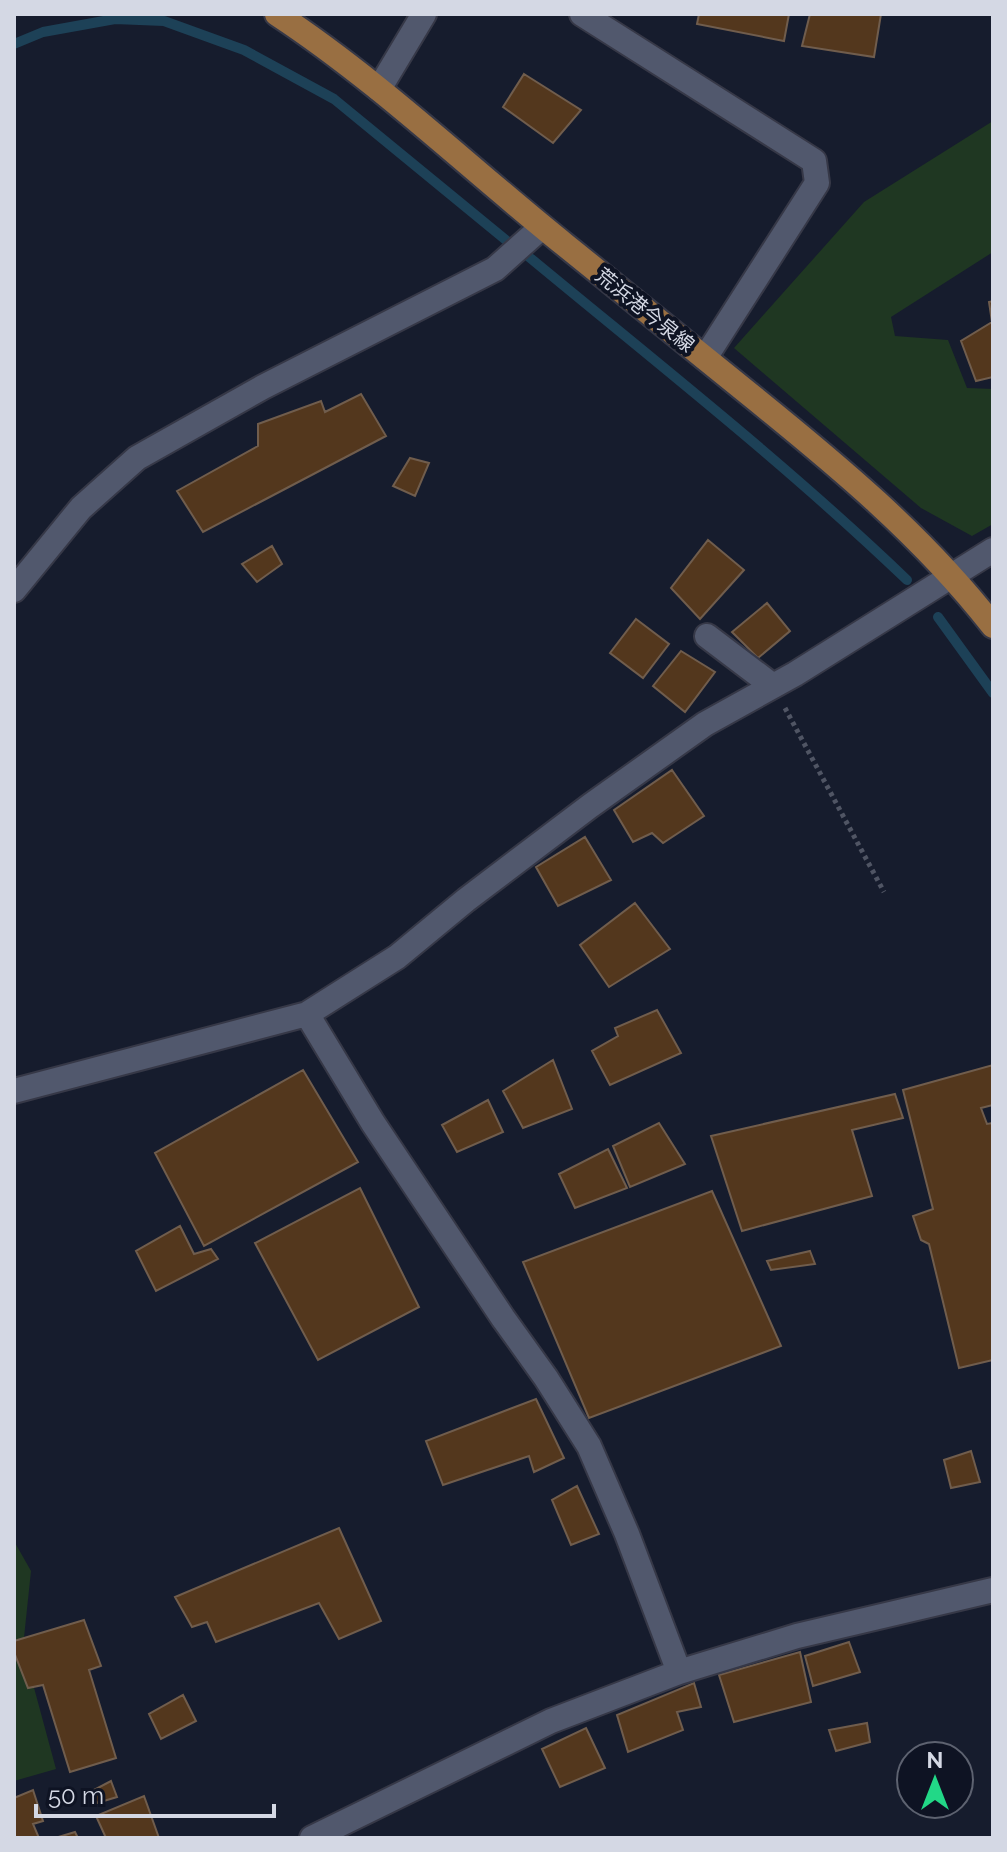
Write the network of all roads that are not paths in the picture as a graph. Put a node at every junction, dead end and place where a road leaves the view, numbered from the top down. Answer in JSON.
{"nodes":[{"id":1,"x":277,"y":14,"type":"edge"},
{"id":2,"x":424,"y":14,"type":"edge"},
{"id":3,"x":582,"y":14,"type":"edge"},
{"id":4,"x":379,"y":89,"type":"junction"},
{"id":5,"x":542,"y":227,"type":"junction"},
{"id":6,"x":705,"y":358,"type":"junction"},
{"id":7,"x":993,"y":550,"type":"edge"},
{"id":8,"x":951,"y":577,"type":"junction"},
{"id":9,"x":14,"y":590,"type":"edge"},
{"id":10,"x":993,"y":626,"type":"edge"},
{"id":11,"x":707,"y":636,"type":"dead end"},
{"id":12,"x":773,"y":686,"type":"junction"},
{"id":13,"x":307,"y":1014,"type":"junction"},
{"id":14,"x":14,"y":1091,"type":"edge"},
{"id":15,"x":993,"y":1590,"type":"edge"},
{"id":16,"x":679,"y":1672,"type":"junction"},
{"id":17,"x":312,"y":1838,"type":"edge"}],
"edges":[{"from":1,"to":4,"type":"main road","name":"荒浜港今泉線"},
{"from":2,"to":4,"type":"street"},
{"from":3,"to":6,"type":"street"},
{"from":4,"to":5,"type":"main road","name":"荒浜港今泉線"},
{"from":5,"to":6,"type":"main road","name":"荒浜港今泉線"},
{"from":5,"to":9,"type":"street"},
{"from":6,"to":8,"type":"main road","name":"荒浜港今泉線"},
{"from":7,"to":8,"type":"street"},
{"from":8,"to":10,"type":"main road","name":"荒浜港今泉線"},
{"from":8,"to":12,"type":"street"},
{"from":11,"to":12,"type":"street"},
{"from":12,"to":13,"type":"street"},
{"from":13,"to":14,"type":"street"},
{"from":13,"to":16,"type":"street"},
{"from":15,"to":16,"type":"street"},
{"from":16,"to":17,"type":"street"}]}
